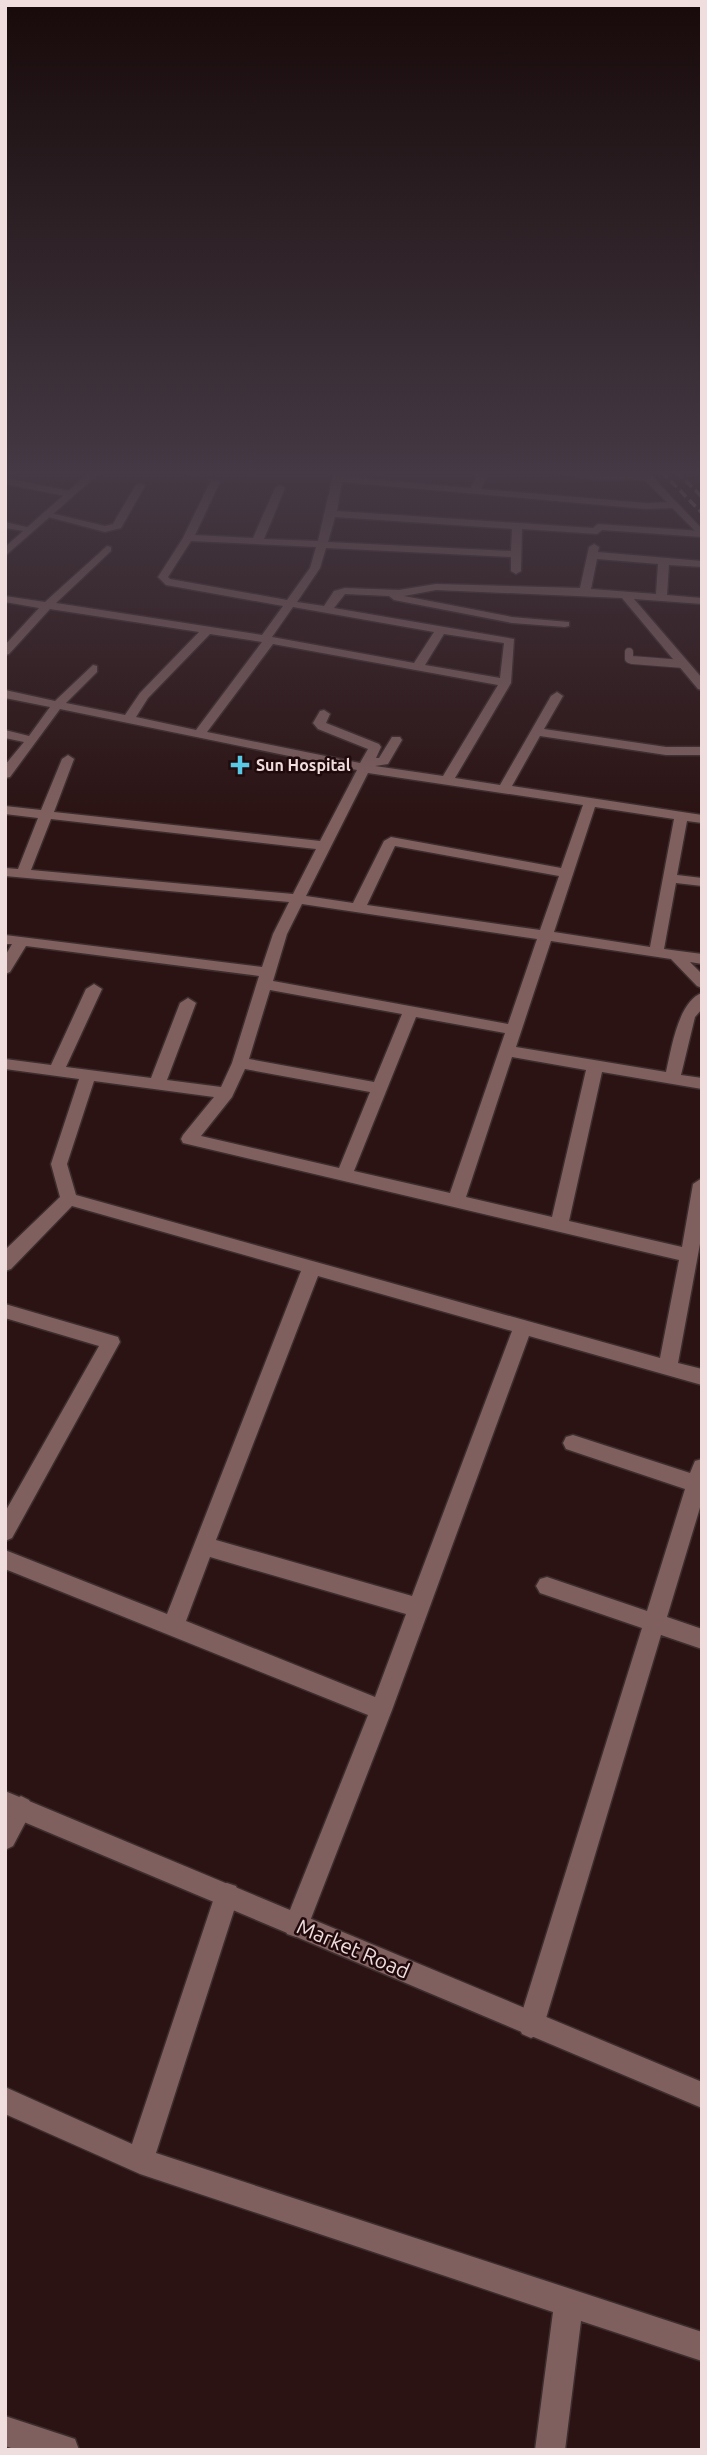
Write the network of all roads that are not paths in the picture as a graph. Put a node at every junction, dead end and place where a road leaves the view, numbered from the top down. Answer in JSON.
{"nodes":[{"id":1,"x":69,"y":586,"type":"edge"},
{"id":2,"x":188,"y":586,"type":"edge"},
{"id":3,"x":303,"y":586,"type":"edge"},
{"id":4,"x":586,"y":586,"type":"edge"},
{"id":5,"x":662,"y":586,"type":"edge"},
{"id":6,"x":585,"y":591,"type":"junction"},
{"id":7,"x":377,"y":594,"type":"junction"},
{"id":8,"x":625,"y":595,"type":"junction"},
{"id":9,"x":661,"y":597,"type":"junction"},
{"id":10,"x":5,"y":599,"type":"edge"},
{"id":11,"x":702,"y":601,"type":"edge"},
{"id":12,"x":291,"y":602,"type":"junction"},
{"id":13,"x":46,"y":607,"type":"junction"},
{"id":14,"x":328,"y":608,"type":"junction"},
{"id":15,"x":565,"y":624,"type":"dead end"},
{"id":16,"x":441,"y":629,"type":"junction"},
{"id":17,"x":206,"y":630,"type":"junction"},
{"id":18,"x":268,"y":640,"type":"junction"},
{"id":19,"x":5,"y":652,"type":"edge"},
{"id":20,"x":629,"y":652,"type":"dead end"},
{"id":21,"x":684,"y":664,"type":"junction"},
{"id":22,"x":417,"y":668,"type":"junction"},
{"id":23,"x":93,"y":669,"type":"dead end"},
{"id":24,"x":505,"y":683,"type":"junction"},
{"id":25,"x":701,"y":684,"type":"edge"},
{"id":26,"x":5,"y":694,"type":"edge"},
{"id":27,"x":557,"y":696,"type":"dead end"},
{"id":28,"x":57,"y":705,"type":"junction"},
{"id":29,"x":324,"y":714,"type":"dead end"},
{"id":30,"x":127,"y":721,"type":"junction"},
{"id":31,"x":536,"y":732,"type":"junction"},
{"id":32,"x":5,"y":734,"type":"edge"},
{"id":33,"x":198,"y":735,"type":"junction"},
{"id":34,"x":32,"y":740,"type":"junction"},
{"id":35,"x":396,"y":740,"type":"dead end"},
{"id":36,"x":702,"y":751,"type":"edge"},
{"id":37,"x":68,"y":759,"type":"dead end"},
{"id":38,"x":365,"y":766,"type":"junction"},
{"id":39,"x":5,"y":774,"type":"edge"},
{"id":40,"x":447,"y":781,"type":"junction"},
{"id":41,"x":503,"y":790,"type":"junction"},
{"id":42,"x":590,"y":803,"type":"junction"},
{"id":43,"x":5,"y":810,"type":"edge"},
{"id":44,"x":45,"y":814,"type":"junction"},
{"id":45,"x":681,"y":817,"type":"junction"},
{"id":46,"x":702,"y":819,"type":"edge"},
{"id":47,"x":325,"y":846,"type":"junction"},
{"id":48,"x":5,"y":872,"type":"edge"},
{"id":49,"x":23,"y":873,"type":"junction"},
{"id":50,"x":567,"y":873,"type":"junction"},
{"id":51,"x":669,"y":878,"type":"junction"},
{"id":52,"x":702,"y":882,"type":"edge"},
{"id":53,"x":298,"y":899,"type":"junction"},
{"id":54,"x":358,"y":908,"type":"junction"},
{"id":55,"x":545,"y":937,"type":"junction"},
{"id":56,"x":5,"y":939,"type":"edge"},
{"id":57,"x":22,"y":942,"type":"junction"},
{"id":58,"x":656,"y":953,"type":"junction"},
{"id":59,"x":676,"y":956,"type":"junction"},
{"id":60,"x":702,"y":959,"type":"edge"},
{"id":61,"x":5,"y":970,"type":"edge"},
{"id":62,"x":268,"y":979,"type":"junction"},
{"id":63,"x":702,"y":983,"type":"edge"},
{"id":64,"x":94,"y":989,"type":"dead end"},
{"id":65,"x":702,"y":998,"type":"edge"},
{"id":66,"x":188,"y":1003,"type":"dead end"},
{"id":67,"x":411,"y":1011,"type":"junction"},
{"id":68,"x":514,"y":1030,"type":"junction"},
{"id":69,"x":506,"y":1051,"type":"junction"},
{"id":70,"x":240,"y":1063,"type":"junction"},
{"id":71,"x":5,"y":1064,"type":"edge"},
{"id":72,"x":595,"y":1066,"type":"junction"},
{"id":73,"x":56,"y":1070,"type":"junction"},
{"id":74,"x":88,"y":1075,"type":"junction"},
{"id":75,"x":672,"y":1079,"type":"junction"},
{"id":76,"x":157,"y":1084,"type":"junction"},
{"id":77,"x":702,"y":1084,"type":"edge"},
{"id":78,"x":379,"y":1088,"type":"junction"},
{"id":79,"x":226,"y":1093,"type":"junction"},
{"id":80,"x":344,"y":1175,"type":"junction"},
{"id":81,"x":702,"y":1184,"type":"edge"},
{"id":82,"x":69,"y":1199,"type":"junction"},
{"id":83,"x":456,"y":1201,"type":"junction"},
{"id":84,"x":559,"y":1225,"type":"junction"},
{"id":85,"x":688,"y":1255,"type":"junction"},
{"id":86,"x":5,"y":1264,"type":"edge"},
{"id":87,"x":312,"y":1267,"type":"junction"},
{"id":88,"x":5,"y":1311,"type":"edge"},
{"id":89,"x":523,"y":1327,"type":"junction"},
{"id":90,"x":668,"y":1368,"type":"junction"},
{"id":91,"x":702,"y":1377,"type":"edge"},
{"id":92,"x":573,"y":1443,"type":"dead end"},
{"id":93,"x":700,"y":1479,"type":"edge"},
{"id":94,"x":5,"y":1532,"type":"edge"},
{"id":95,"x":204,"y":1546,"type":"junction"},
{"id":96,"x":5,"y":1559,"type":"edge"},
{"id":97,"x":547,"y":1586,"type":"dead end"},
{"id":98,"x":419,"y":1608,"type":"junction"},
{"id":99,"x":654,"y":1622,"type":"junction"},
{"id":100,"x":173,"y":1626,"type":"junction"},
{"id":101,"x":702,"y":1639,"type":"edge"},
{"id":102,"x":381,"y":1710,"type":"junction"},
{"id":103,"x":13,"y":1805,"type":"edge"},
{"id":104,"x":5,"y":1838,"type":"edge"},
{"id":105,"x":227,"y":1895,"type":"junction"},
{"id":106,"x":296,"y":1926,"type":"junction"},
{"id":107,"x":531,"y":2025,"type":"junction"},
{"id":108,"x":702,"y":2095,"type":"edge"},
{"id":109,"x":5,"y":2100,"type":"edge"},
{"id":110,"x":140,"y":2161,"type":"junction"},
{"id":111,"x":569,"y":2302,"type":"junction"},
{"id":112,"x":702,"y":2347,"type":"edge"},
{"id":113,"x":5,"y":2431,"type":"edge"},
{"id":114,"x":64,"y":2450,"type":"edge"},
{"id":115,"x":550,"y":2450,"type":"edge"}],
"edges":[{"from":1,"to":13,"type":"street"},
{"from":2,"to":12,"type":"street"},
{"from":3,"to":12,"type":"street"},
{"from":4,"to":6,"type":"street"},
{"from":5,"to":9,"type":"street"},
{"from":6,"to":7,"type":"street"},
{"from":6,"to":8,"type":"street"},
{"from":7,"to":14,"type":"street"},
{"from":7,"to":15,"type":"street"},
{"from":8,"to":9,"type":"street"},
{"from":8,"to":21,"type":"street"},
{"from":9,"to":11,"type":"street"},
{"from":10,"to":13,"type":"street"},
{"from":12,"to":14,"type":"street"},
{"from":12,"to":18,"type":"street"},
{"from":13,"to":17,"type":"street"},
{"from":13,"to":19,"type":"street"},
{"from":14,"to":16,"type":"street"},
{"from":16,"to":22,"type":"street"},
{"from":16,"to":24,"type":"street"},
{"from":17,"to":18,"type":"street"},
{"from":17,"to":30,"type":"street"},
{"from":18,"to":22,"type":"street"},
{"from":18,"to":33,"type":"street"},
{"from":20,"to":21,"type":"lane"},
{"from":21,"to":25,"type":"street"},
{"from":22,"to":24,"type":"street"},
{"from":23,"to":28,"type":"street"},
{"from":24,"to":40,"type":"street"},
{"from":26,"to":28,"type":"street"},
{"from":27,"to":31,"type":"street"},
{"from":28,"to":30,"type":"street"},
{"from":28,"to":34,"type":"street"},
{"from":29,"to":38,"type":"street"},
{"from":30,"to":33,"type":"street"},
{"from":31,"to":36,"type":"street"},
{"from":31,"to":41,"type":"street"},
{"from":32,"to":34,"type":"street"},
{"from":33,"to":38,"type":"street"},
{"from":34,"to":39,"type":"street"},
{"from":35,"to":38,"type":"street"},
{"from":37,"to":44,"type":"street"},
{"from":38,"to":40,"type":"street"},
{"from":38,"to":47,"type":"street"},
{"from":40,"to":41,"type":"street"},
{"from":41,"to":42,"type":"street"},
{"from":42,"to":45,"type":"street"},
{"from":42,"to":50,"type":"street"},
{"from":43,"to":44,"type":"street"},
{"from":44,"to":47,"type":"street"},
{"from":44,"to":49,"type":"street"},
{"from":45,"to":46,"type":"street"},
{"from":45,"to":51,"type":"street"},
{"from":47,"to":53,"type":"street"},
{"from":48,"to":49,"type":"street"},
{"from":49,"to":53,"type":"street"},
{"from":50,"to":54,"type":"street"},
{"from":50,"to":55,"type":"street"},
{"from":51,"to":52,"type":"street"},
{"from":51,"to":58,"type":"street"},
{"from":53,"to":54,"type":"street"},
{"from":53,"to":62,"type":"street"},
{"from":54,"to":55,"type":"street"},
{"from":55,"to":58,"type":"street"},
{"from":55,"to":68,"type":"street"},
{"from":56,"to":57,"type":"street"},
{"from":57,"to":61,"type":"street"},
{"from":57,"to":62,"type":"street"},
{"from":58,"to":59,"type":"street"},
{"from":59,"to":60,"type":"street"},
{"from":59,"to":63,"type":"street"},
{"from":62,"to":67,"type":"street"},
{"from":62,"to":70,"type":"street"},
{"from":64,"to":73,"type":"street"},
{"from":65,"to":75,"type":"street"},
{"from":66,"to":76,"type":"street"},
{"from":67,"to":68,"type":"street"},
{"from":67,"to":78,"type":"street"},
{"from":68,"to":69,"type":"street"},
{"from":69,"to":72,"type":"street"},
{"from":69,"to":83,"type":"street"},
{"from":70,"to":78,"type":"street"},
{"from":70,"to":79,"type":"street"},
{"from":71,"to":73,"type":"street"},
{"from":72,"to":75,"type":"street"},
{"from":72,"to":84,"type":"street"},
{"from":73,"to":74,"type":"street"},
{"from":74,"to":76,"type":"street"},
{"from":74,"to":82,"type":"street"},
{"from":75,"to":77,"type":"street"},
{"from":76,"to":79,"type":"street"},
{"from":78,"to":80,"type":"street"},
{"from":79,"to":80,"type":"street"},
{"from":80,"to":83,"type":"street"},
{"from":81,"to":85,"type":"street"},
{"from":82,"to":86,"type":"street"},
{"from":82,"to":87,"type":"street"},
{"from":83,"to":84,"type":"street"},
{"from":84,"to":85,"type":"street"},
{"from":85,"to":90,"type":"street"},
{"from":87,"to":89,"type":"street"},
{"from":87,"to":95,"type":"street"},
{"from":88,"to":94,"type":"street"},
{"from":89,"to":90,"type":"street"},
{"from":89,"to":98,"type":"street"},
{"from":90,"to":91,"type":"street"},
{"from":92,"to":93,"type":"street"},
{"from":93,"to":99,"type":"street"},
{"from":95,"to":98,"type":"street"},
{"from":95,"to":100,"type":"street"},
{"from":96,"to":100,"type":"street"},
{"from":97,"to":99,"type":"street"},
{"from":98,"to":102,"type":"street"},
{"from":99,"to":101,"type":"street"},
{"from":99,"to":107,"type":"street"},
{"from":100,"to":102,"type":"street"},
{"from":102,"to":106,"type":"street"},
{"from":103,"to":104,"type":"street"},
{"from":103,"to":105,"type":"street","name":"Market Road"},
{"from":105,"to":106,"type":"street","name":"Market Road"},
{"from":105,"to":110,"type":"street"},
{"from":106,"to":107,"type":"street","name":"Market Road"},
{"from":107,"to":108,"type":"street","name":"Market Road"},
{"from":109,"to":110,"type":"street"},
{"from":110,"to":111,"type":"street"},
{"from":111,"to":112,"type":"street"},
{"from":111,"to":115,"type":"street"},
{"from":113,"to":114,"type":"street"}]}
